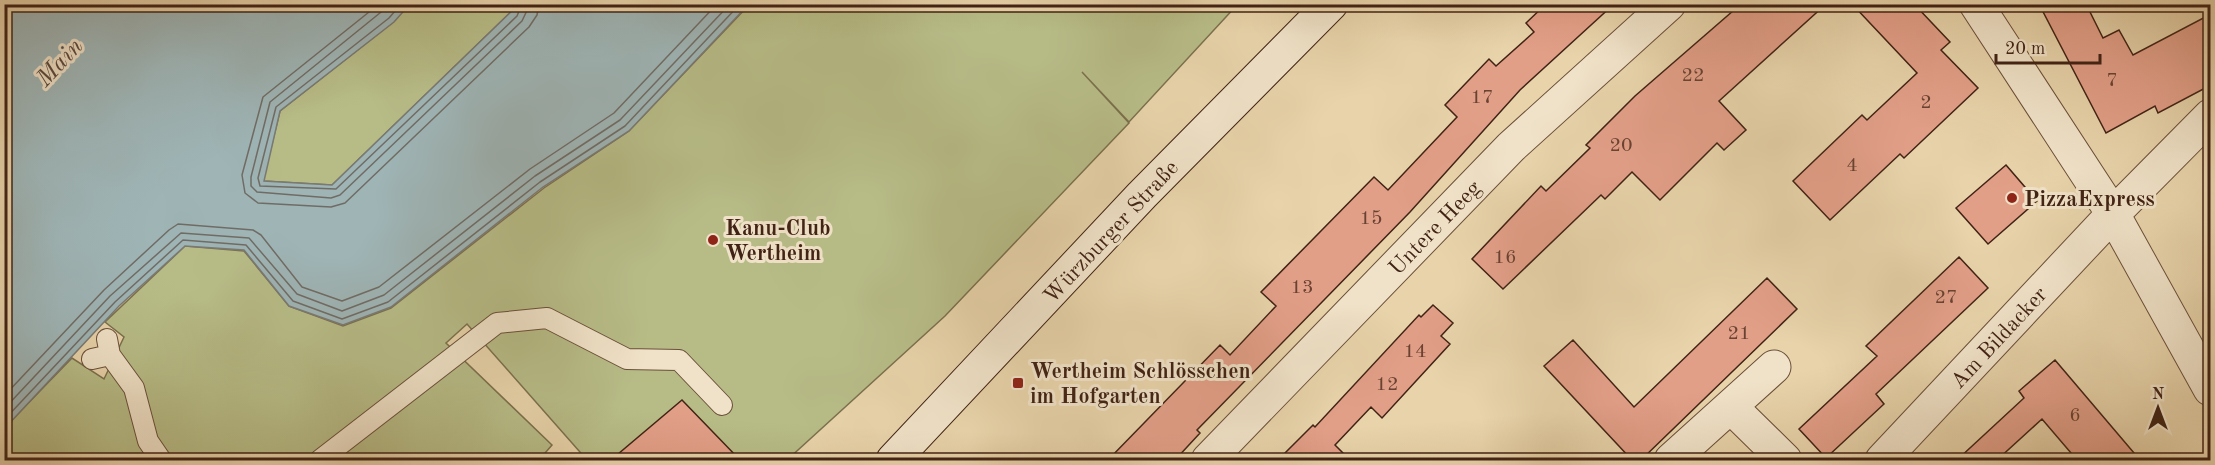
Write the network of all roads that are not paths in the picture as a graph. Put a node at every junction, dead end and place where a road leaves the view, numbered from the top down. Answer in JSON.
{"nodes":[{"id":1,"x":1331,"y":4,"type":"edge"},
{"id":2,"x":1669,"y":4,"type":"edge"},
{"id":3,"x":1976,"y":4,"type":"edge"},
{"id":4,"x":2211,"y":116,"type":"edge"},
{"id":5,"x":2114,"y":214,"type":"junction"},
{"id":6,"x":103,"y":351,"type":"dead end"},
{"id":7,"x":1774,"y":367,"type":"dead end"},
{"id":8,"x":2211,"y":389,"type":"edge"},
{"id":9,"x":722,"y":405,"type":"dead end"},
{"id":10,"x":1731,"y":407,"type":"junction"},
{"id":11,"x":161,"y":460,"type":"edge"},
{"id":12,"x":320,"y":460,"type":"edge"},
{"id":13,"x":893,"y":460,"type":"edge"},
{"id":14,"x":1208,"y":460,"type":"edge"},
{"id":15,"x":1671,"y":460,"type":"edge"},
{"id":16,"x":1785,"y":460,"type":"edge"},
{"id":17,"x":1882,"y":460,"type":"edge"}],
"edges":[{"from":1,"to":13,"type":"street","name":"Würzburger Straße"},
{"from":2,"to":14,"type":"street","name":"Untere Heeg"},
{"from":3,"to":5,"type":"street"},
{"from":4,"to":5,"type":"street","name":"Am Bildacker"},
{"from":5,"to":8,"type":"street"},
{"from":5,"to":17,"type":"street","name":"Am Bildacker"},
{"from":6,"to":11,"type":"lane"},
{"from":7,"to":10,"type":"street"},
{"from":9,"to":12,"type":"lane"},
{"from":10,"to":15,"type":"street"},
{"from":10,"to":16,"type":"street"}]}
